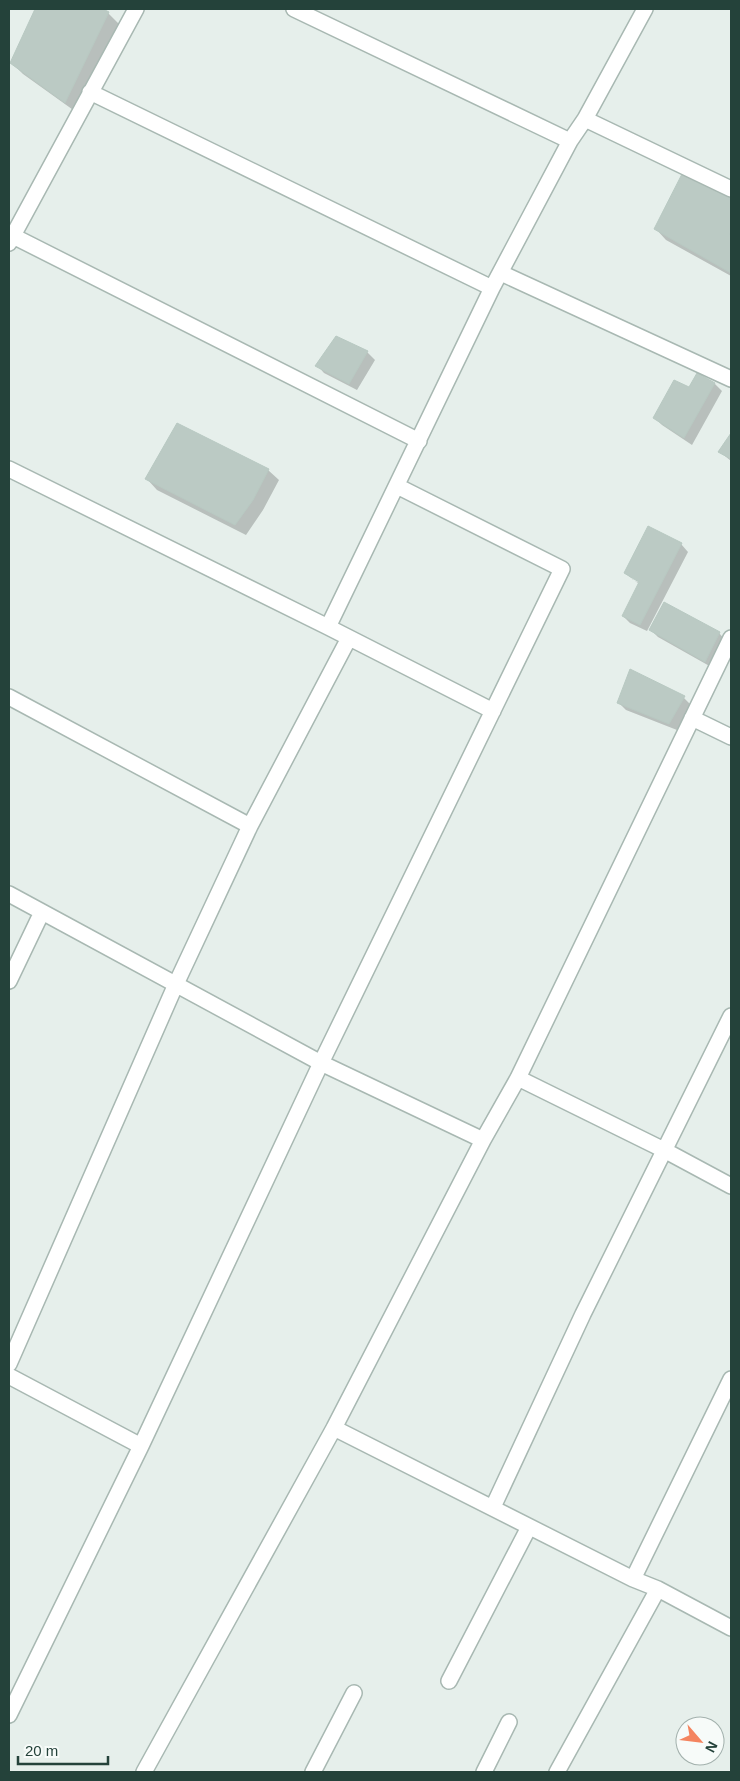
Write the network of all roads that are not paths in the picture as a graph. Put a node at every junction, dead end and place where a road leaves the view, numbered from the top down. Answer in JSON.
{"nodes":[{"id":1,"x":136,"y":9,"type":"edge"},
{"id":2,"x":294,"y":9,"type":"edge"},
{"id":3,"x":645,"y":9,"type":"edge"},
{"id":4,"x":90,"y":92,"type":"junction"},
{"id":5,"x":585,"y":120,"type":"junction"},
{"id":6,"x":570,"y":141,"type":"junction"},
{"id":7,"x":731,"y":189,"type":"edge"},
{"id":8,"x":11,"y":240,"type":"edge"},
{"id":9,"x":501,"y":273,"type":"junction"},
{"id":10,"x":492,"y":288,"type":"junction"},
{"id":11,"x":731,"y":379,"type":"edge"},
{"id":12,"x":419,"y":441,"type":"junction"},
{"id":13,"x":9,"y":469,"type":"edge"},
{"id":14,"x":397,"y":486,"type":"junction"},
{"id":15,"x":328,"y":627,"type":"junction"},
{"id":16,"x":349,"y":638,"type":"junction"},
{"id":17,"x":731,"y":638,"type":"edge"},
{"id":18,"x":9,"y":697,"type":"edge"},
{"id":19,"x":492,"y":711,"type":"junction"},
{"id":20,"x":692,"y":718,"type":"junction"},
{"id":21,"x":731,"y":737,"type":"edge"},
{"id":22,"x":250,"y":826,"type":"junction"},
{"id":23,"x":9,"y":894,"type":"edge"},
{"id":24,"x":42,"y":912,"type":"junction"},
{"id":25,"x":9,"y":981,"type":"edge"},
{"id":26,"x":176,"y":984,"type":"junction"},
{"id":27,"x":731,"y":1016,"type":"edge"},
{"id":28,"x":322,"y":1063,"type":"junction"},
{"id":29,"x":518,"y":1078,"type":"junction"},
{"id":30,"x":484,"y":1140,"type":"junction"},
{"id":31,"x":664,"y":1150,"type":"junction"},
{"id":32,"x":731,"y":1186,"type":"edge"},
{"id":33,"x":9,"y":1364,"type":"edge"},
{"id":34,"x":9,"y":1376,"type":"edge"},
{"id":35,"x":731,"y":1379,"type":"edge"},
{"id":36,"x":334,"y":1428,"type":"junction"},
{"id":37,"x":141,"y":1446,"type":"junction"},
{"id":38,"x":493,"y":1508,"type":"junction"},
{"id":39,"x":529,"y":1527,"type":"junction"},
{"id":40,"x":633,"y":1579,"type":"junction"},
{"id":41,"x":658,"y":1589,"type":"junction"},
{"id":42,"x":731,"y":1628,"type":"edge"},
{"id":43,"x":449,"y":1681,"type":"dead end"},
{"id":44,"x":354,"y":1693,"type":"dead end"},
{"id":45,"x":9,"y":1715,"type":"edge"},
{"id":46,"x":509,"y":1722,"type":"dead end"},
{"id":47,"x":144,"y":1772,"type":"edge"},
{"id":48,"x":313,"y":1772,"type":"edge"},
{"id":49,"x":484,"y":1772,"type":"edge"},
{"id":50,"x":558,"y":1772,"type":"edge"}],
"edges":[{"from":1,"to":4,"type":"street"},
{"from":2,"to":6,"type":"street"},
{"from":3,"to":5,"type":"street"},
{"from":4,"to":8,"type":"street"},
{"from":4,"to":10,"type":"street"},
{"from":5,"to":6,"type":"street"},
{"from":5,"to":7,"type":"street"},
{"from":6,"to":9,"type":"street"},
{"from":8,"to":12,"type":"street"},
{"from":9,"to":10,"type":"street"},
{"from":9,"to":11,"type":"street"},
{"from":10,"to":12,"type":"street"},
{"from":12,"to":14,"type":"street"},
{"from":13,"to":15,"type":"street"},
{"from":14,"to":15,"type":"street"},
{"from":14,"to":19,"type":"street"},
{"from":15,"to":16,"type":"street"},
{"from":16,"to":19,"type":"street"},
{"from":16,"to":22,"type":"street"},
{"from":17,"to":20,"type":"street"},
{"from":18,"to":22,"type":"street"},
{"from":19,"to":28,"type":"street"},
{"from":20,"to":21,"type":"street"},
{"from":20,"to":29,"type":"street"},
{"from":22,"to":26,"type":"street"},
{"from":23,"to":24,"type":"street"},
{"from":24,"to":25,"type":"street"},
{"from":24,"to":26,"type":"street"},
{"from":26,"to":28,"type":"street"},
{"from":26,"to":33,"type":"street"},
{"from":27,"to":31,"type":"street"},
{"from":28,"to":30,"type":"street"},
{"from":28,"to":37,"type":"street"},
{"from":29,"to":30,"type":"street"},
{"from":29,"to":31,"type":"street"},
{"from":30,"to":36,"type":"street"},
{"from":31,"to":32,"type":"street"},
{"from":31,"to":38,"type":"street"},
{"from":34,"to":37,"type":"street"},
{"from":35,"to":40,"type":"street"},
{"from":36,"to":38,"type":"street"},
{"from":36,"to":47,"type":"street"},
{"from":37,"to":45,"type":"street"},
{"from":38,"to":39,"type":"street"},
{"from":39,"to":40,"type":"street"},
{"from":39,"to":43,"type":"street"},
{"from":40,"to":41,"type":"street"},
{"from":41,"to":42,"type":"street"},
{"from":41,"to":50,"type":"street"},
{"from":44,"to":48,"type":"street"},
{"from":46,"to":49,"type":"street"}]}
